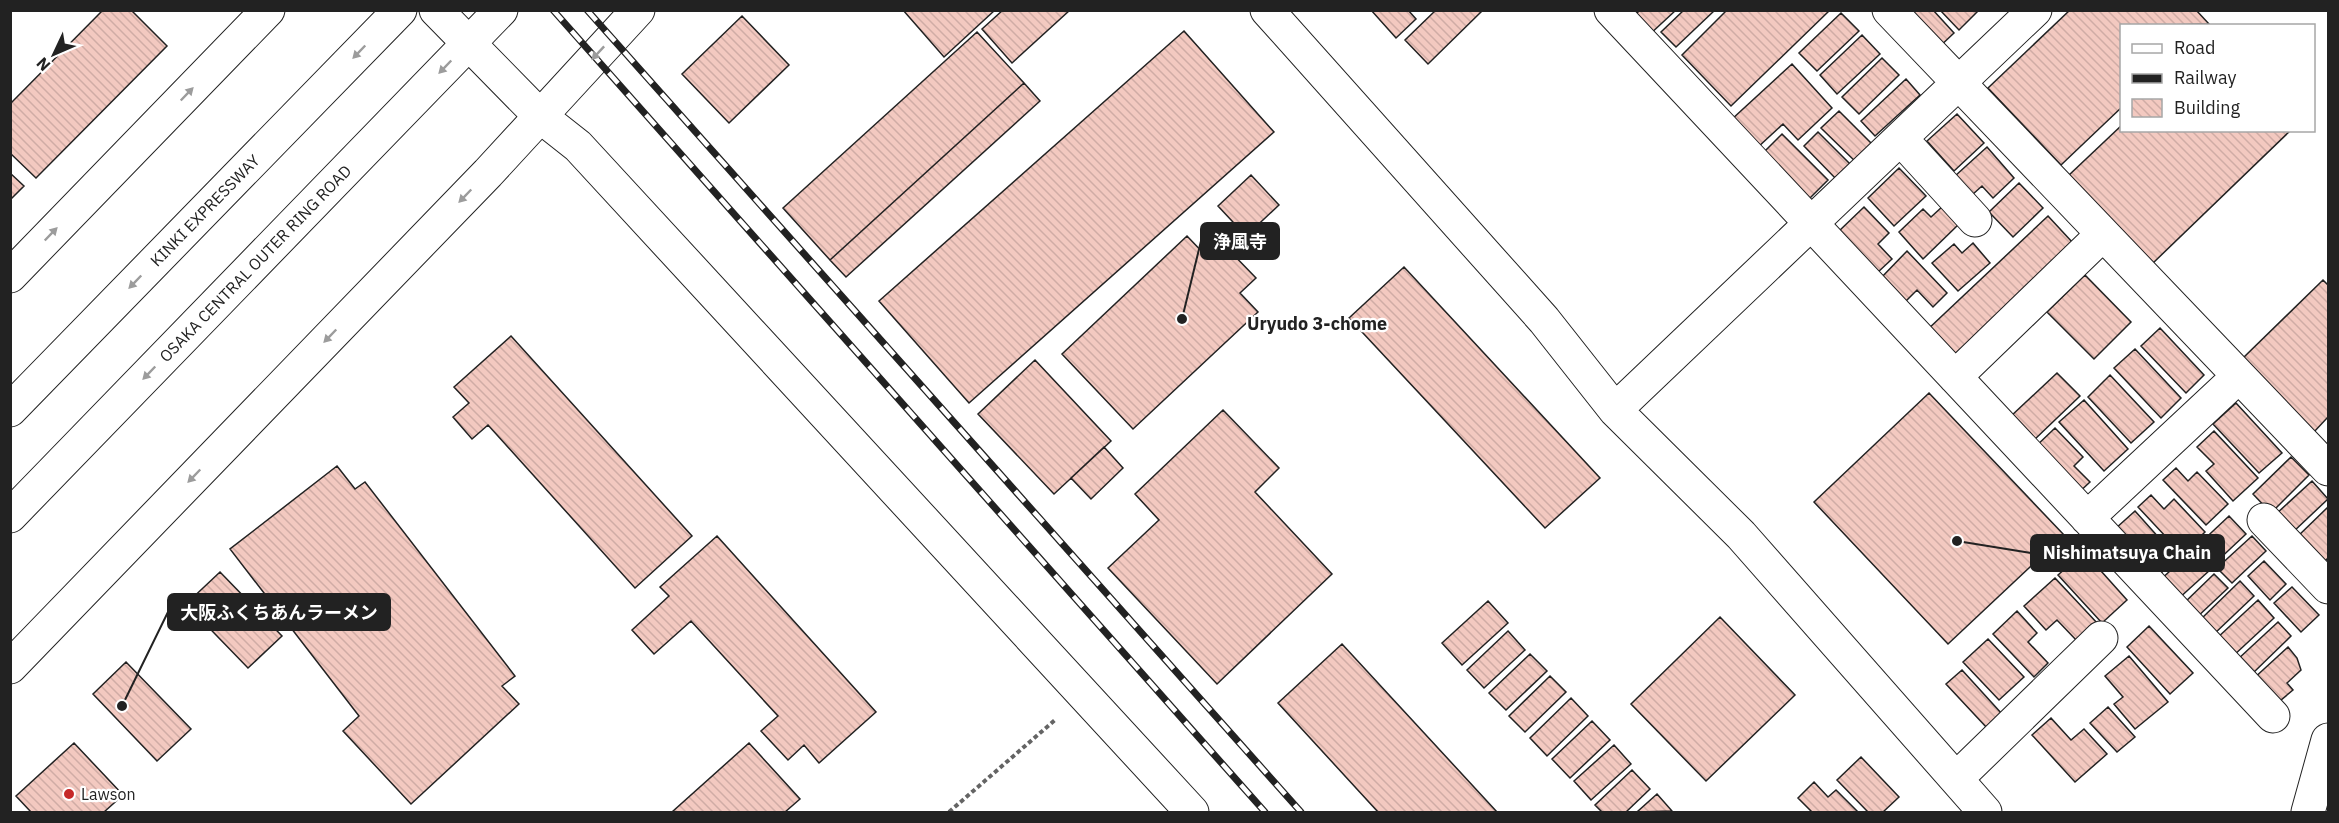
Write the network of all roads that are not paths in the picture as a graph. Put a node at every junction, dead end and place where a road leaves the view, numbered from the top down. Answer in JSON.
{"nodes":[{"id":1,"x":268,"y":10,"type":"edge"},
{"id":2,"x":400,"y":10,"type":"edge"},
{"id":3,"x":436,"y":10,"type":"edge"},
{"id":4,"x":501,"y":10,"type":"edge"},
{"id":5,"x":638,"y":10,"type":"edge"},
{"id":6,"x":1267,"y":10,"type":"edge"},
{"id":7,"x":1611,"y":10,"type":"edge"},
{"id":8,"x":1889,"y":10,"type":"edge"},
{"id":9,"x":2034,"y":10,"type":"edge"},
{"id":10,"x":469,"y":43,"type":"junction"},
{"id":11,"x":1958,"y":83,"type":"junction"},
{"id":12,"x":540,"y":116,"type":"junction"},
{"id":13,"x":1901,"y":139,"type":"junction"},
{"id":14,"x":1975,"y":220,"type":"dead end"},
{"id":15,"x":1811,"y":224,"type":"junction"},
{"id":16,"x":2103,"y":234,"type":"junction"},
{"id":17,"x":10,"y":276,"type":"edge"},
{"id":18,"x":2239,"y":376,"type":"junction"},
{"id":19,"x":1955,"y":377,"type":"junction"},
{"id":20,"x":10,"y":410,"type":"edge"},
{"id":21,"x":1615,"y":410,"type":"junction"},
{"id":22,"x":2328,"y":470,"type":"edge"},
{"id":23,"x":10,"y":516,"type":"edge"},
{"id":24,"x":2087,"y":518,"type":"junction"},
{"id":25,"x":2264,"y":520,"type":"dead end"},
{"id":26,"x":2328,"y":587,"type":"edge"},
{"id":27,"x":2101,"y":638,"type":"dead end"},
{"id":28,"x":10,"y":667,"type":"edge"},
{"id":29,"x":2273,"y":716,"type":"dead end"},
{"id":30,"x":2328,"y":740,"type":"edge"},
{"id":31,"x":1956,"y":779,"type":"junction"},
{"id":32,"x":1192,"y":813,"type":"edge"},
{"id":33,"x":1985,"y":813,"type":"edge"},
{"id":34,"x":2308,"y":813,"type":"edge"}],
"edges":[{"from":17,"to":1,"type":"main road","one_way":true},
{"from":2,"to":20,"type":"main road","name":"KINKI EXPRESSWAY","one_way":true},
{"from":3,"to":10,"type":"main road"},
{"from":4,"to":10,"type":"main road","name":"OSAKA CENTRAL OUTER RING ROAD"},
{"from":5,"to":12,"type":"main road","one_way":true},
{"from":6,"to":21,"type":"main road"},
{"from":7,"to":15,"type":"main road"},
{"from":8,"to":11,"type":"main road"},
{"from":9,"to":11,"type":"main road"},
{"from":10,"to":12,"type":"main road"},
{"from":10,"to":23,"type":"main road","name":"OSAKA CENTRAL OUTER RING ROAD","one_way":true},
{"from":11,"to":13,"type":"main road"},
{"from":11,"to":16,"type":"main road"},
{"from":12,"to":28,"type":"main road","one_way":true},
{"from":12,"to":32,"type":"main road"},
{"from":13,"to":14,"type":"main road"},
{"from":13,"to":15,"type":"main road"},
{"from":15,"to":19,"type":"main road"},
{"from":15,"to":21,"type":"main road"},
{"from":16,"to":18,"type":"main road"},
{"from":16,"to":19,"type":"main road"},
{"from":18,"to":22,"type":"main road"},
{"from":18,"to":24,"type":"main road"},
{"from":19,"to":24,"type":"main road"},
{"from":21,"to":31,"type":"main road"},
{"from":24,"to":29,"type":"main road"},
{"from":25,"to":26,"type":"main road"},
{"from":27,"to":31,"type":"main road"},
{"from":30,"to":34,"type":"main road"},
{"from":31,"to":33,"type":"main road"}]}
